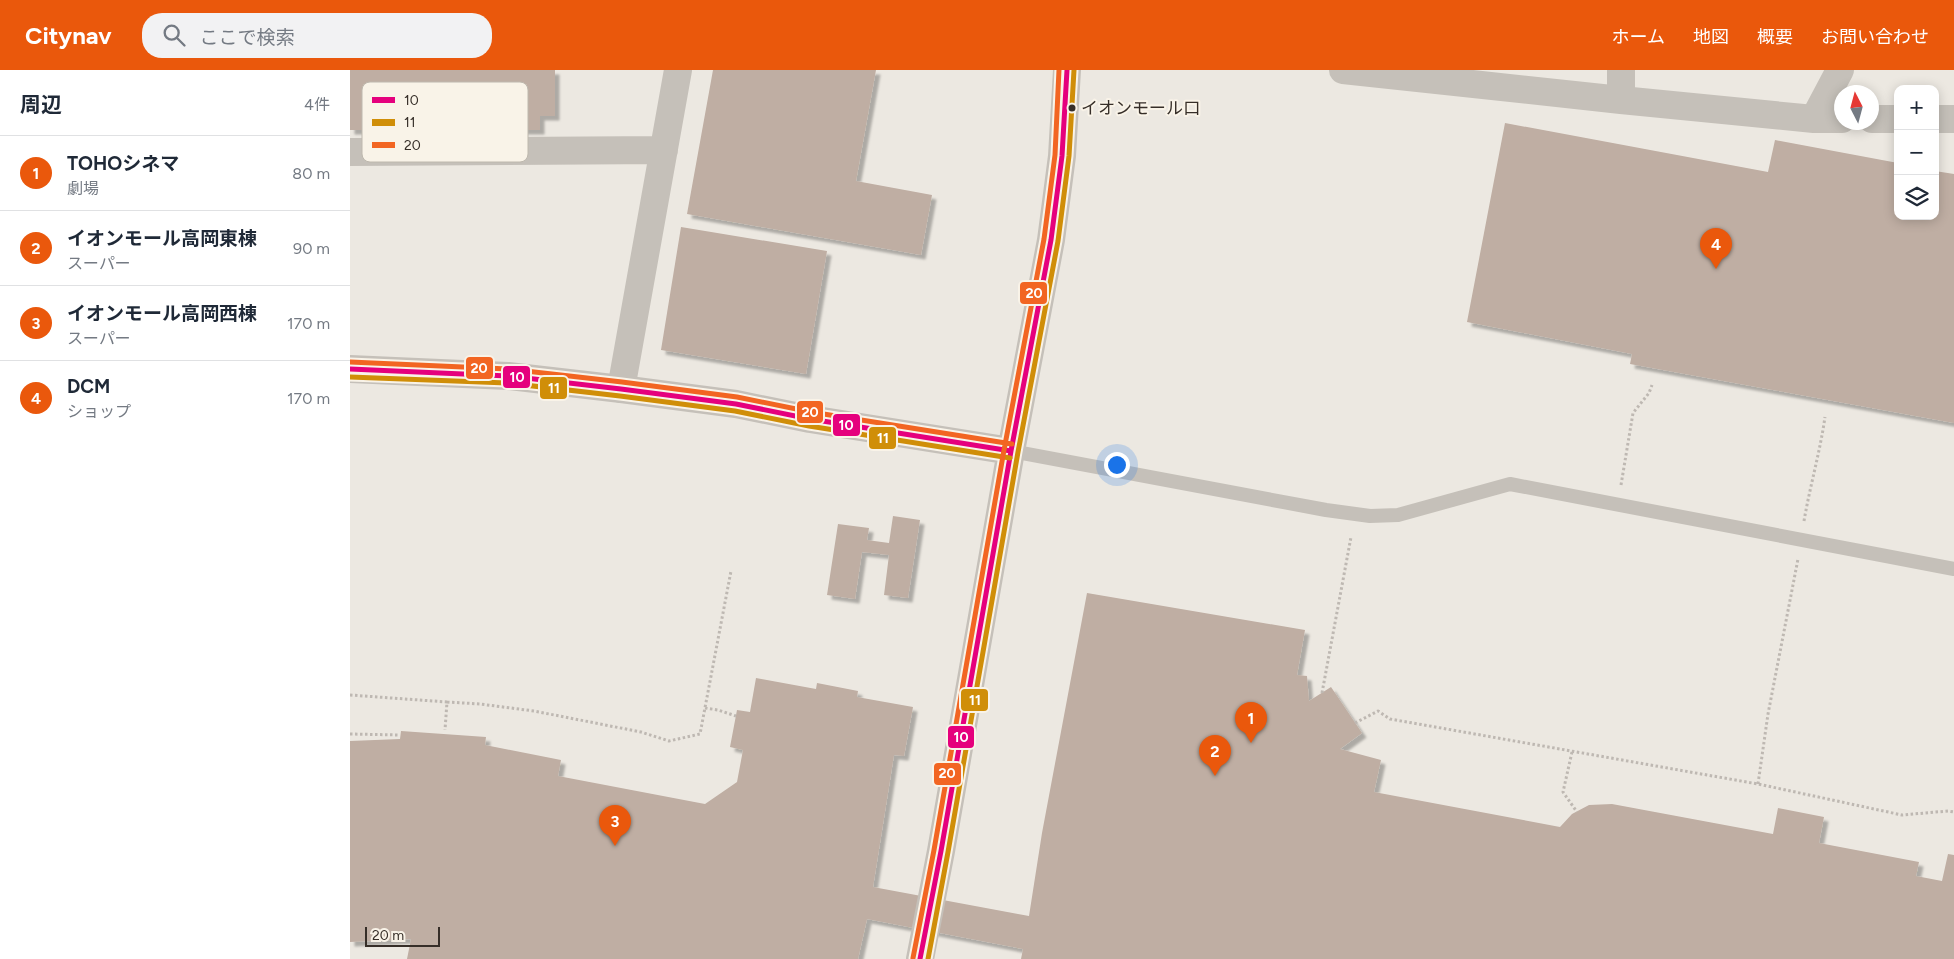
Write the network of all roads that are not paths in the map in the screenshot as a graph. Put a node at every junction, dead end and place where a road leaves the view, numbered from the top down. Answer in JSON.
{"nodes":[{"id":1,"x":678,"y":70,"type":"edge"},
{"id":2,"x":1067,"y":70,"type":"edge"},
{"id":3,"x":1343,"y":70,"type":"edge"},
{"id":4,"x":1621,"y":70,"type":"edge"},
{"id":5,"x":1840,"y":70,"type":"edge"},
{"id":6,"x":1621,"y":100,"type":"junction"},
{"id":7,"x":1814,"y":119,"type":"junction"},
{"id":8,"x":1834,"y":119,"type":"edge"},
{"id":9,"x":1879,"y":119,"type":"edge"},
{"id":10,"x":1894,"y":119,"type":"edge"},
{"id":11,"x":1939,"y":119,"type":"edge"},
{"id":12,"x":1954,"y":119,"type":"edge"},
{"id":13,"x":664,"y":150,"type":"junction"},
{"id":14,"x":528,"y":151,"type":"edge"},
{"id":15,"x":350,"y":370,"type":"edge"},
{"id":16,"x":621,"y":388,"type":"junction"},
{"id":17,"x":1011,"y":451,"type":"junction"},
{"id":18,"x":1954,"y":569,"type":"edge"},
{"id":19,"x":920,"y":959,"type":"edge"}],
"edges":[{"from":1,"to":13,"type":"street"},
{"from":2,"to":17,"type":"street"},
{"from":3,"to":6,"type":"street"},
{"from":4,"to":6,"type":"street"},
{"from":5,"to":7,"type":"street"},
{"from":6,"to":7,"type":"street"},
{"from":7,"to":8,"type":"street"},
{"from":9,"to":10,"type":"street"},
{"from":11,"to":12,"type":"street"},
{"from":13,"to":14,"type":"street"},
{"from":13,"to":16,"type":"street"},
{"from":15,"to":16,"type":"street"},
{"from":16,"to":17,"type":"street"},
{"from":17,"to":18,"type":"lane"},
{"from":17,"to":19,"type":"street"}]}
